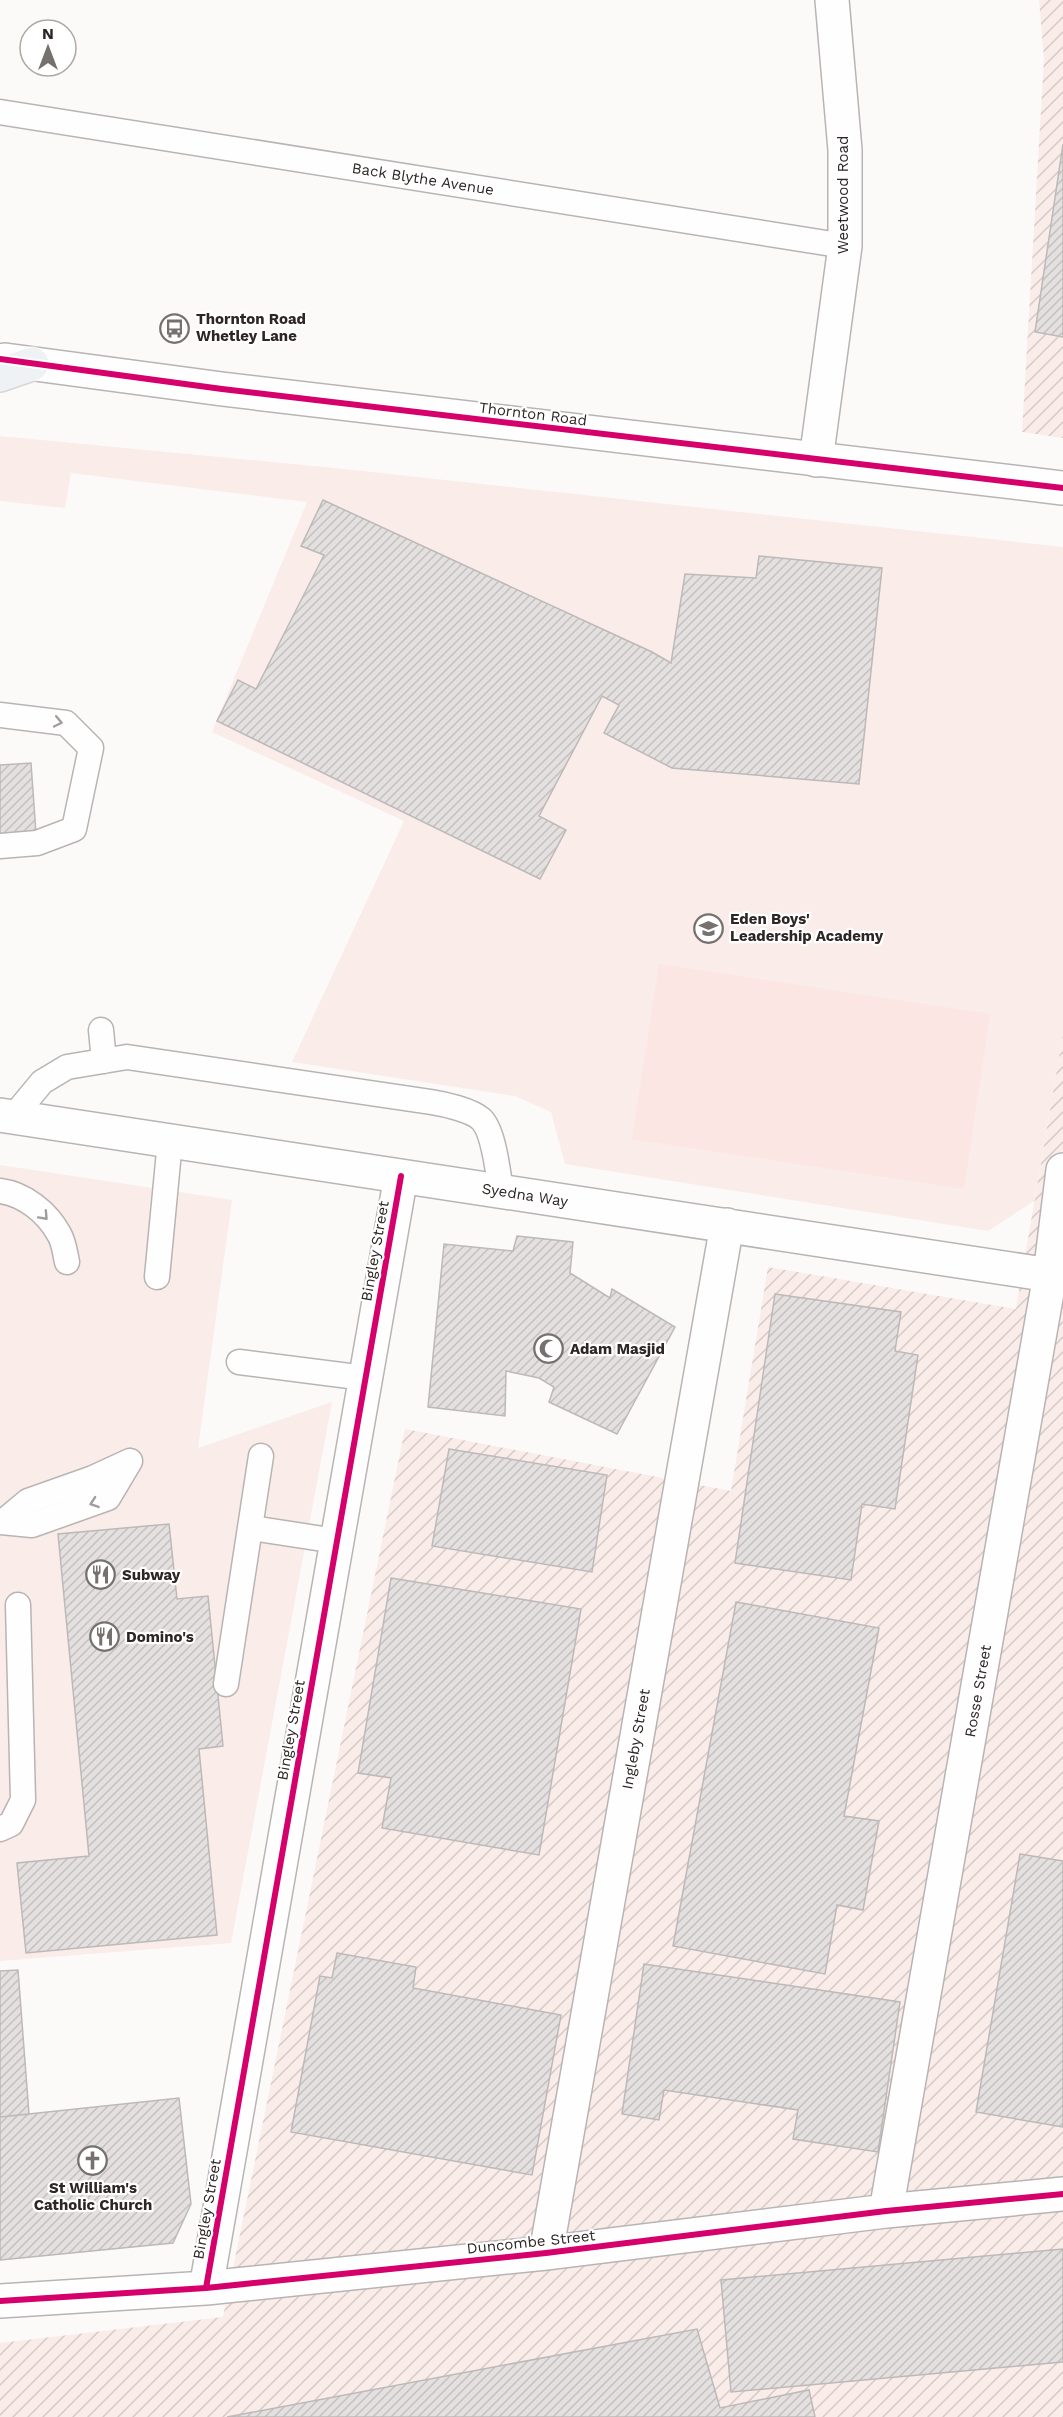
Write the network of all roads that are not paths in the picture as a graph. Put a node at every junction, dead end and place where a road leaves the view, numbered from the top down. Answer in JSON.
{"nodes":[{"id":1,"x":832,"y":0,"type":"edge"},
{"id":2,"x":0,"y":112,"type":"edge"},
{"id":3,"x":845,"y":246,"type":"junction"},
{"id":4,"x":0,"y":359,"type":"edge"},
{"id":5,"x":32,"y":364,"type":"junction"},
{"id":6,"x":0,"y":375,"type":"edge"},
{"id":7,"x":816,"y":460,"type":"junction"},
{"id":8,"x":1063,"y":488,"type":"edge"},
{"id":9,"x":0,"y":715,"type":"edge"},
{"id":10,"x":0,"y":846,"type":"edge"},
{"id":11,"x":101,"y":1030,"type":"dead end"},
{"id":12,"x":104,"y":1061,"type":"junction"},
{"id":13,"x":7,"y":1116,"type":"edge"},
{"id":14,"x":170,"y":1141,"type":"junction"},
{"id":15,"x":1063,"y":1170,"type":"edge"},
{"id":16,"x":401,"y":1176,"type":"junction"},
{"id":17,"x":0,"y":1191,"type":"edge"},
{"id":18,"x":501,"y":1191,"type":"junction"},
{"id":19,"x":727,"y":1226,"type":"junction"},
{"id":20,"x":67,"y":1262,"type":"dead end"},
{"id":21,"x":1050,"y":1275,"type":"junction"},
{"id":22,"x":157,"y":1277,"type":"dead end"},
{"id":23,"x":239,"y":1362,"type":"dead end"},
{"id":24,"x":365,"y":1378,"type":"junction"},
{"id":25,"x":261,"y":1456,"type":"dead end"},
{"id":26,"x":130,"y":1461,"type":"dead end"},
{"id":27,"x":2,"y":1522,"type":"edge"},
{"id":28,"x":251,"y":1528,"type":"junction"},
{"id":29,"x":336,"y":1541,"type":"junction"},
{"id":30,"x":18,"y":1605,"type":"dead end"},
{"id":31,"x":226,"y":1684,"type":"dead end"},
{"id":32,"x":11,"y":1751,"type":"edge"},
{"id":33,"x":0,"y":1829,"type":"edge"},
{"id":34,"x":1063,"y":2194,"type":"edge"},
{"id":35,"x":886,"y":2211,"type":"junction"},
{"id":36,"x":546,"y":2253,"type":"junction"},
{"id":37,"x":206,"y":2288,"type":"junction"},
{"id":38,"x":0,"y":2301,"type":"edge"}],
"edges":[{"from":1,"to":3,"type":"street","name":"Weetwood Road"},
{"from":2,"to":3,"type":"lane","name":"Back Blythe Avenue"},
{"from":3,"to":7,"type":"street","name":"Weetwood Road"},
{"from":4,"to":5,"type":"street","name":"Thornton Road"},
{"from":5,"to":6,"type":"main road"},
{"from":5,"to":7,"type":"street","name":"Thornton Road"},
{"from":7,"to":8,"type":"street","name":"Thornton Road"},
{"from":9,"to":10,"type":"lane","one_way":true},
{"from":11,"to":12,"type":"lane"},
{"from":12,"to":13,"type":"lane"},
{"from":12,"to":18,"type":"lane"},
{"from":13,"to":14,"type":"street","name":"Syedna Way"},
{"from":14,"to":16,"type":"street","name":"Syedna Way"},
{"from":14,"to":22,"type":"lane"},
{"from":15,"to":21,"type":"street","name":"Rosse Street"},
{"from":16,"to":18,"type":"street","name":"Syedna Way"},
{"from":16,"to":24,"type":"street","name":"Bingley Street"},
{"from":17,"to":20,"type":"lane","one_way":true},
{"from":18,"to":19,"type":"street","name":"Syedna Way"},
{"from":19,"to":21,"type":"street","name":"Syedna Way"},
{"from":19,"to":36,"type":"street","name":"Ingleby Street"},
{"from":21,"to":35,"type":"street","name":"Rosse Street"},
{"from":23,"to":24,"type":"lane"},
{"from":24,"to":29,"type":"street","name":"Bingley Street"},
{"from":25,"to":28,"type":"lane"},
{"from":26,"to":27,"type":"lane","one_way":true},
{"from":28,"to":29,"type":"lane"},
{"from":28,"to":31,"type":"lane"},
{"from":29,"to":37,"type":"street","name":"Bingley Street"},
{"from":30,"to":32,"type":"lane"},
{"from":32,"to":33,"type":"lane"},
{"from":34,"to":35,"type":"street","name":"Duncombe Street"},
{"from":35,"to":36,"type":"street","name":"Duncombe Street"},
{"from":36,"to":37,"type":"street","name":"Duncombe Street"},
{"from":37,"to":38,"type":"street","name":"Duncombe Street"}]}
